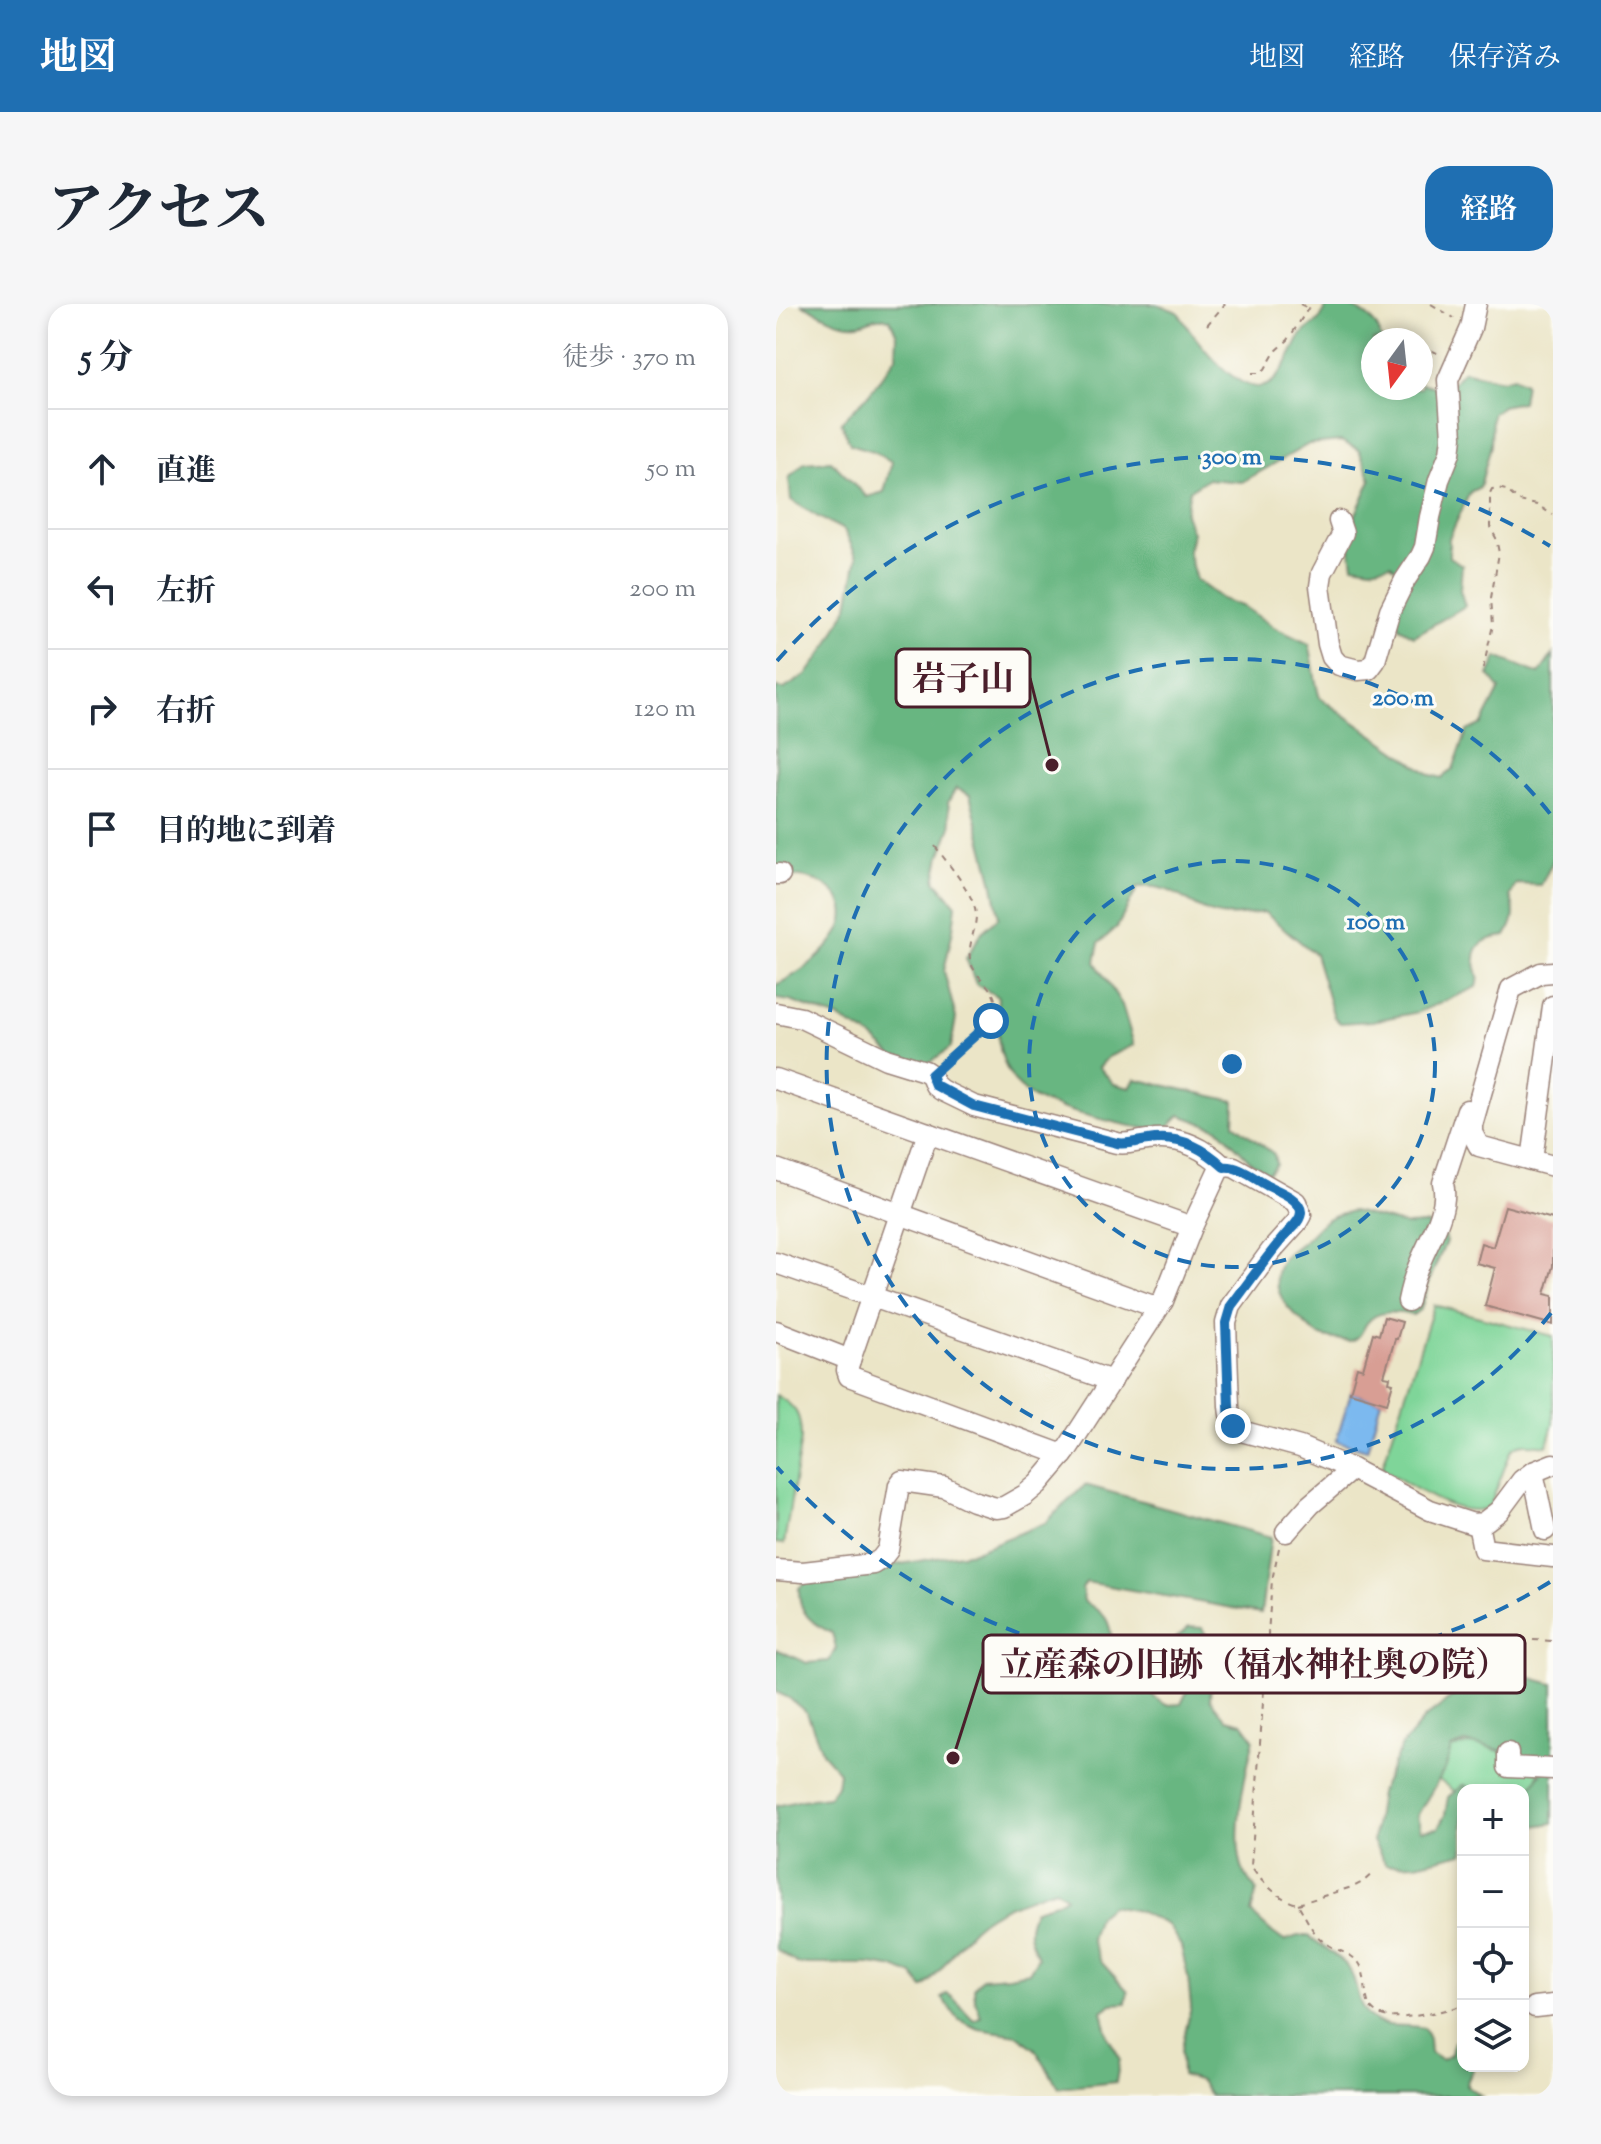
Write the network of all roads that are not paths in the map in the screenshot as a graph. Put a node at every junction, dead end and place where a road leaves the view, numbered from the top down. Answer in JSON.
{"nodes":[{"id":1,"x":1476,"y":304,"type":"edge"},
{"id":2,"x":1339,"y":521,"type":"dead end"},
{"id":3,"x":1553,"y":972,"type":"edge"},
{"id":4,"x":1553,"y":1006,"type":"edge"},
{"id":5,"x":776,"y":1013,"type":"edge"},
{"id":6,"x":1549,"y":1069,"type":"edge"},
{"id":7,"x":776,"y":1079,"type":"edge"},
{"id":8,"x":1482,"y":1088,"type":"junction"},
{"id":9,"x":928,"y":1133,"type":"junction"},
{"id":10,"x":1532,"y":1160,"type":"junction"},
{"id":11,"x":1553,"y":1166,"type":"edge"},
{"id":12,"x":1224,"y":1167,"type":"junction"},
{"id":13,"x":776,"y":1169,"type":"edge"},
{"id":14,"x":901,"y":1215,"type":"junction"},
{"id":15,"x":1192,"y":1227,"type":"junction"},
{"id":16,"x":776,"y":1263,"type":"edge"},
{"id":17,"x":872,"y":1298,"type":"junction"},
{"id":18,"x":1408,"y":1301,"type":"dead end"},
{"id":19,"x":1158,"y":1306,"type":"junction"},
{"id":20,"x":776,"y":1331,"type":"edge"},
{"id":21,"x":850,"y":1360,"type":"junction"},
{"id":22,"x":1112,"y":1381,"type":"junction"},
{"id":23,"x":1063,"y":1455,"type":"junction"},
{"id":24,"x":1553,"y":1464,"type":"edge"},
{"id":25,"x":1352,"y":1469,"type":"junction"},
{"id":26,"x":1533,"y":1472,"type":"junction"},
{"id":27,"x":1478,"y":1524,"type":"junction"},
{"id":28,"x":1545,"y":1530,"type":"dead end"},
{"id":29,"x":1286,"y":1532,"type":"road end"},
{"id":30,"x":1553,"y":1557,"type":"edge"},
{"id":31,"x":776,"y":1570,"type":"edge"},
{"id":32,"x":1508,"y":1753,"type":"dead end"},
{"id":33,"x":1553,"y":1769,"type":"edge"}],
"edges":[{"from":1,"to":2,"type":"street"},
{"from":3,"to":8,"type":"street"},
{"from":4,"to":6,"type":"street"},
{"from":5,"to":12,"type":"street"},
{"from":6,"to":10,"type":"street"},
{"from":7,"to":9,"type":"street"},
{"from":8,"to":10,"type":"street"},
{"from":8,"to":18,"type":"street"},
{"from":9,"to":14,"type":"street"},
{"from":9,"to":15,"type":"street"},
{"from":10,"to":11,"type":"street"},
{"from":12,"to":15,"type":"street"},
{"from":12,"to":25,"type":"street"},
{"from":13,"to":14,"type":"street"},
{"from":14,"to":17,"type":"street"},
{"from":14,"to":19,"type":"street"},
{"from":15,"to":19,"type":"street"},
{"from":16,"to":17,"type":"street"},
{"from":17,"to":21,"type":"street"},
{"from":17,"to":22,"type":"street"},
{"from":19,"to":22,"type":"street"},
{"from":20,"to":21,"type":"street"},
{"from":21,"to":23,"type":"street"},
{"from":22,"to":23,"type":"street"},
{"from":23,"to":31,"type":"street"},
{"from":24,"to":26,"type":"street"},
{"from":25,"to":27,"type":"street"},
{"from":25,"to":29,"type":"street"},
{"from":26,"to":27,"type":"street"},
{"from":26,"to":28,"type":"street"},
{"from":27,"to":30,"type":"street"},
{"from":32,"to":33,"type":"street"}]}
